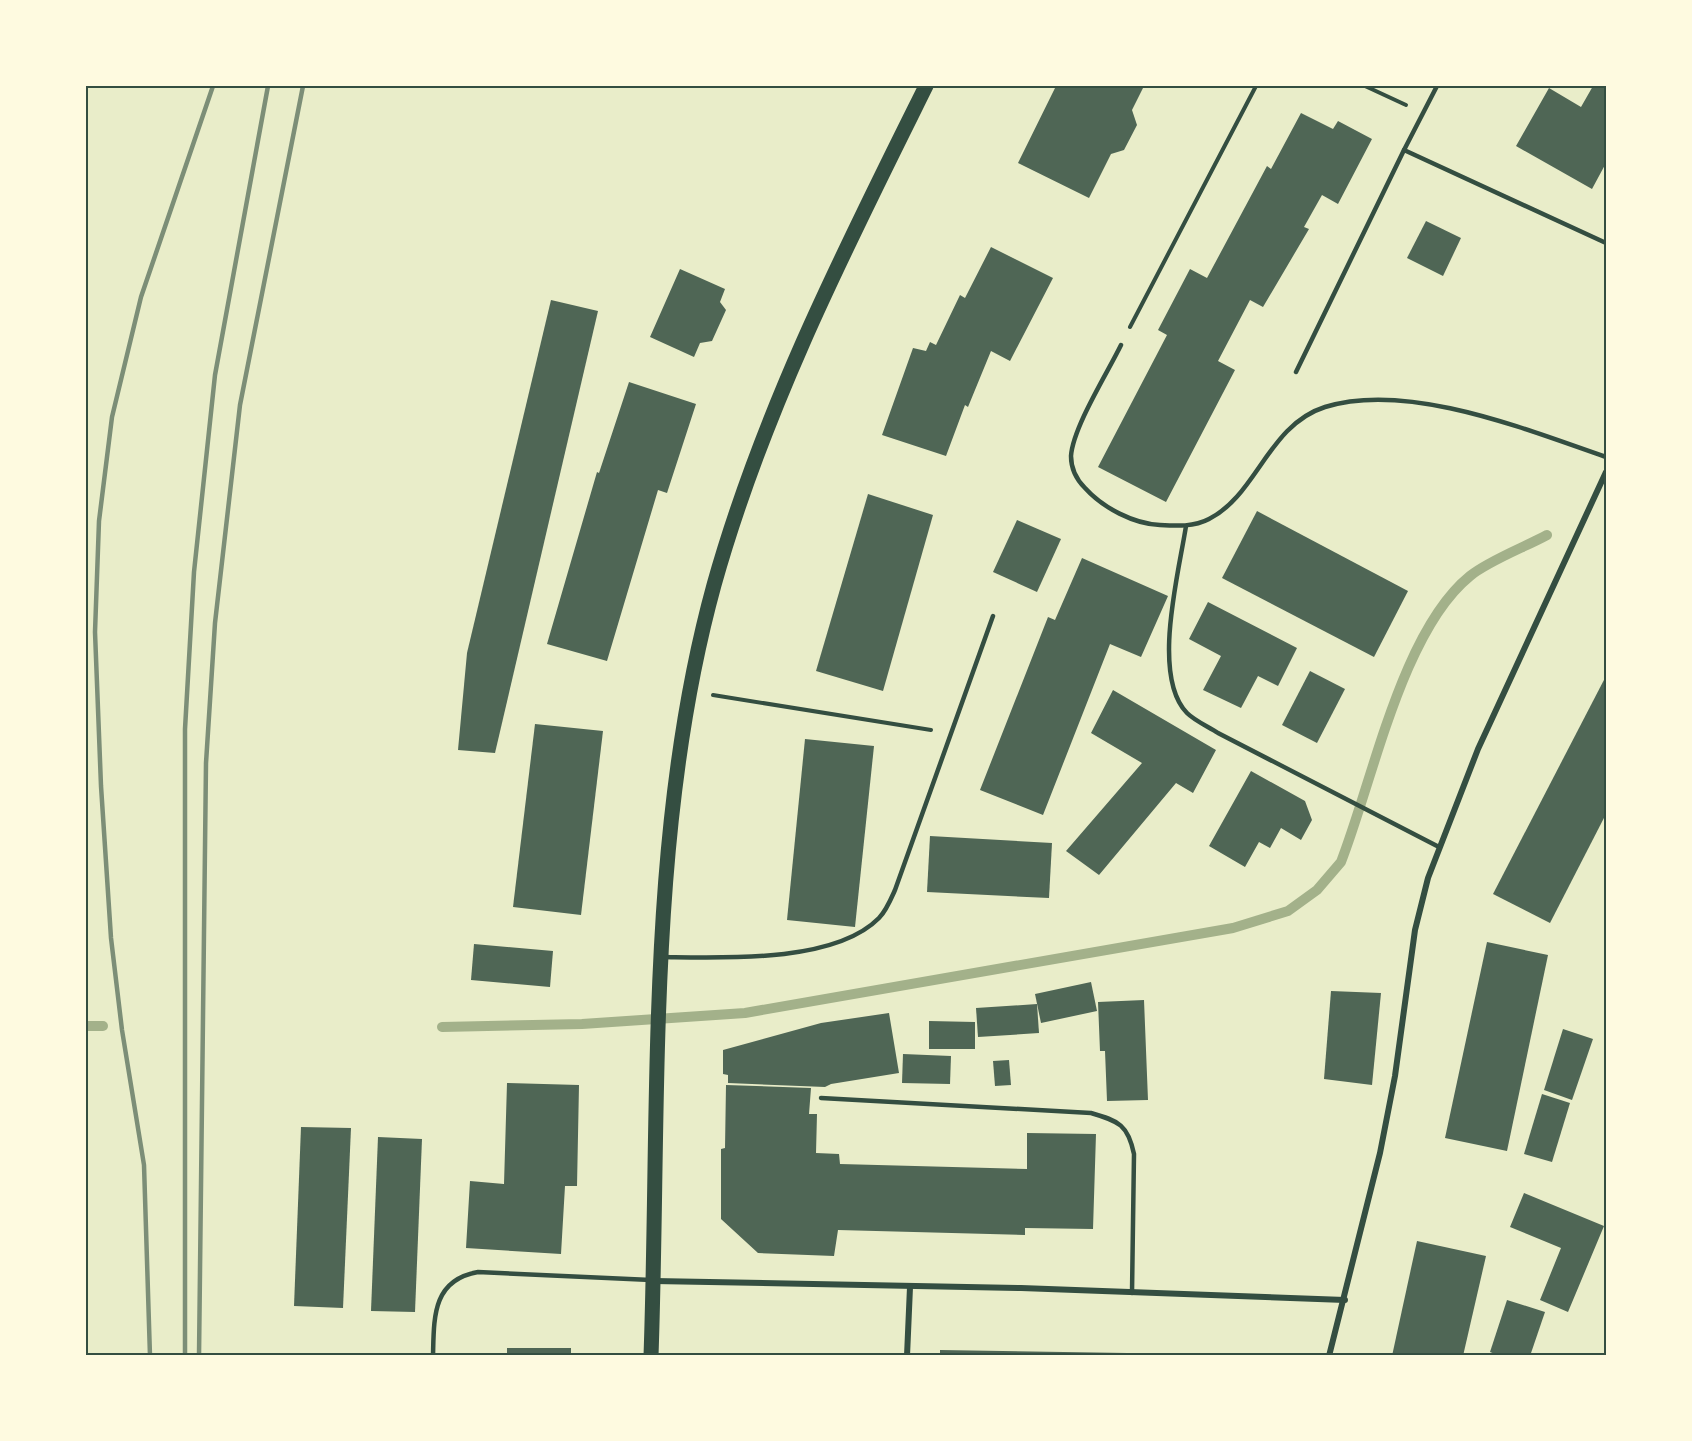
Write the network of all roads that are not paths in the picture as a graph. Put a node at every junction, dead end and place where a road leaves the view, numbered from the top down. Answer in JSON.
{"nodes":[{"id":1,"x":926,"y":86,"type":"edge"},
{"id":2,"x":1437,"y":86,"type":"edge"},
{"id":3,"x":1404,"y":150,"type":"junction"},
{"id":4,"x":1606,"y":243,"type":"edge"},
{"id":5,"x":1121,"y":345,"type":"road end"},
{"id":6,"x":1296,"y":372,"type":"dead end"},
{"id":7,"x":1606,"y":457,"type":"edge"},
{"id":8,"x":1606,"y":472,"type":"edge"},
{"id":9,"x":1186,"y":526,"type":"junction"},
{"id":10,"x":993,"y":616,"type":"dead end"},
{"id":11,"x":1439,"y":848,"type":"junction"},
{"id":12,"x":662,"y":957,"type":"junction"},
{"id":13,"x":821,"y":1098,"type":"dead end"},
{"id":14,"x":654,"y":1281,"type":"junction"},
{"id":15,"x":910,"y":1287,"type":"junction"},
{"id":16,"x":1132,"y":1293,"type":"junction"},
{"id":17,"x":1345,"y":1300,"type":"junction"},
{"id":18,"x":433,"y":1356,"type":"edge"},
{"id":19,"x":651,"y":1356,"type":"edge"},
{"id":20,"x":907,"y":1356,"type":"edge"},
{"id":21,"x":1329,"y":1356,"type":"edge"}],
"edges":[{"from":1,"to":12,"type":"main road"},
{"from":2,"to":3,"type":"lane"},
{"from":3,"to":4,"type":"lane"},
{"from":3,"to":6,"type":"lane"},
{"from":5,"to":9,"type":"lane"},
{"from":7,"to":9,"type":"lane"},
{"from":8,"to":11,"type":"street"},
{"from":9,"to":11,"type":"lane"},
{"from":10,"to":12,"type":"lane"},
{"from":11,"to":17,"type":"street"},
{"from":12,"to":14,"type":"main road"},
{"from":13,"to":16,"type":"lane"},
{"from":14,"to":15,"type":"street"},
{"from":14,"to":18,"type":"lane"},
{"from":14,"to":19,"type":"main road"},
{"from":15,"to":16,"type":"street"},
{"from":15,"to":20,"type":"street"},
{"from":16,"to":17,"type":"street"},
{"from":17,"to":21,"type":"street"}]}
